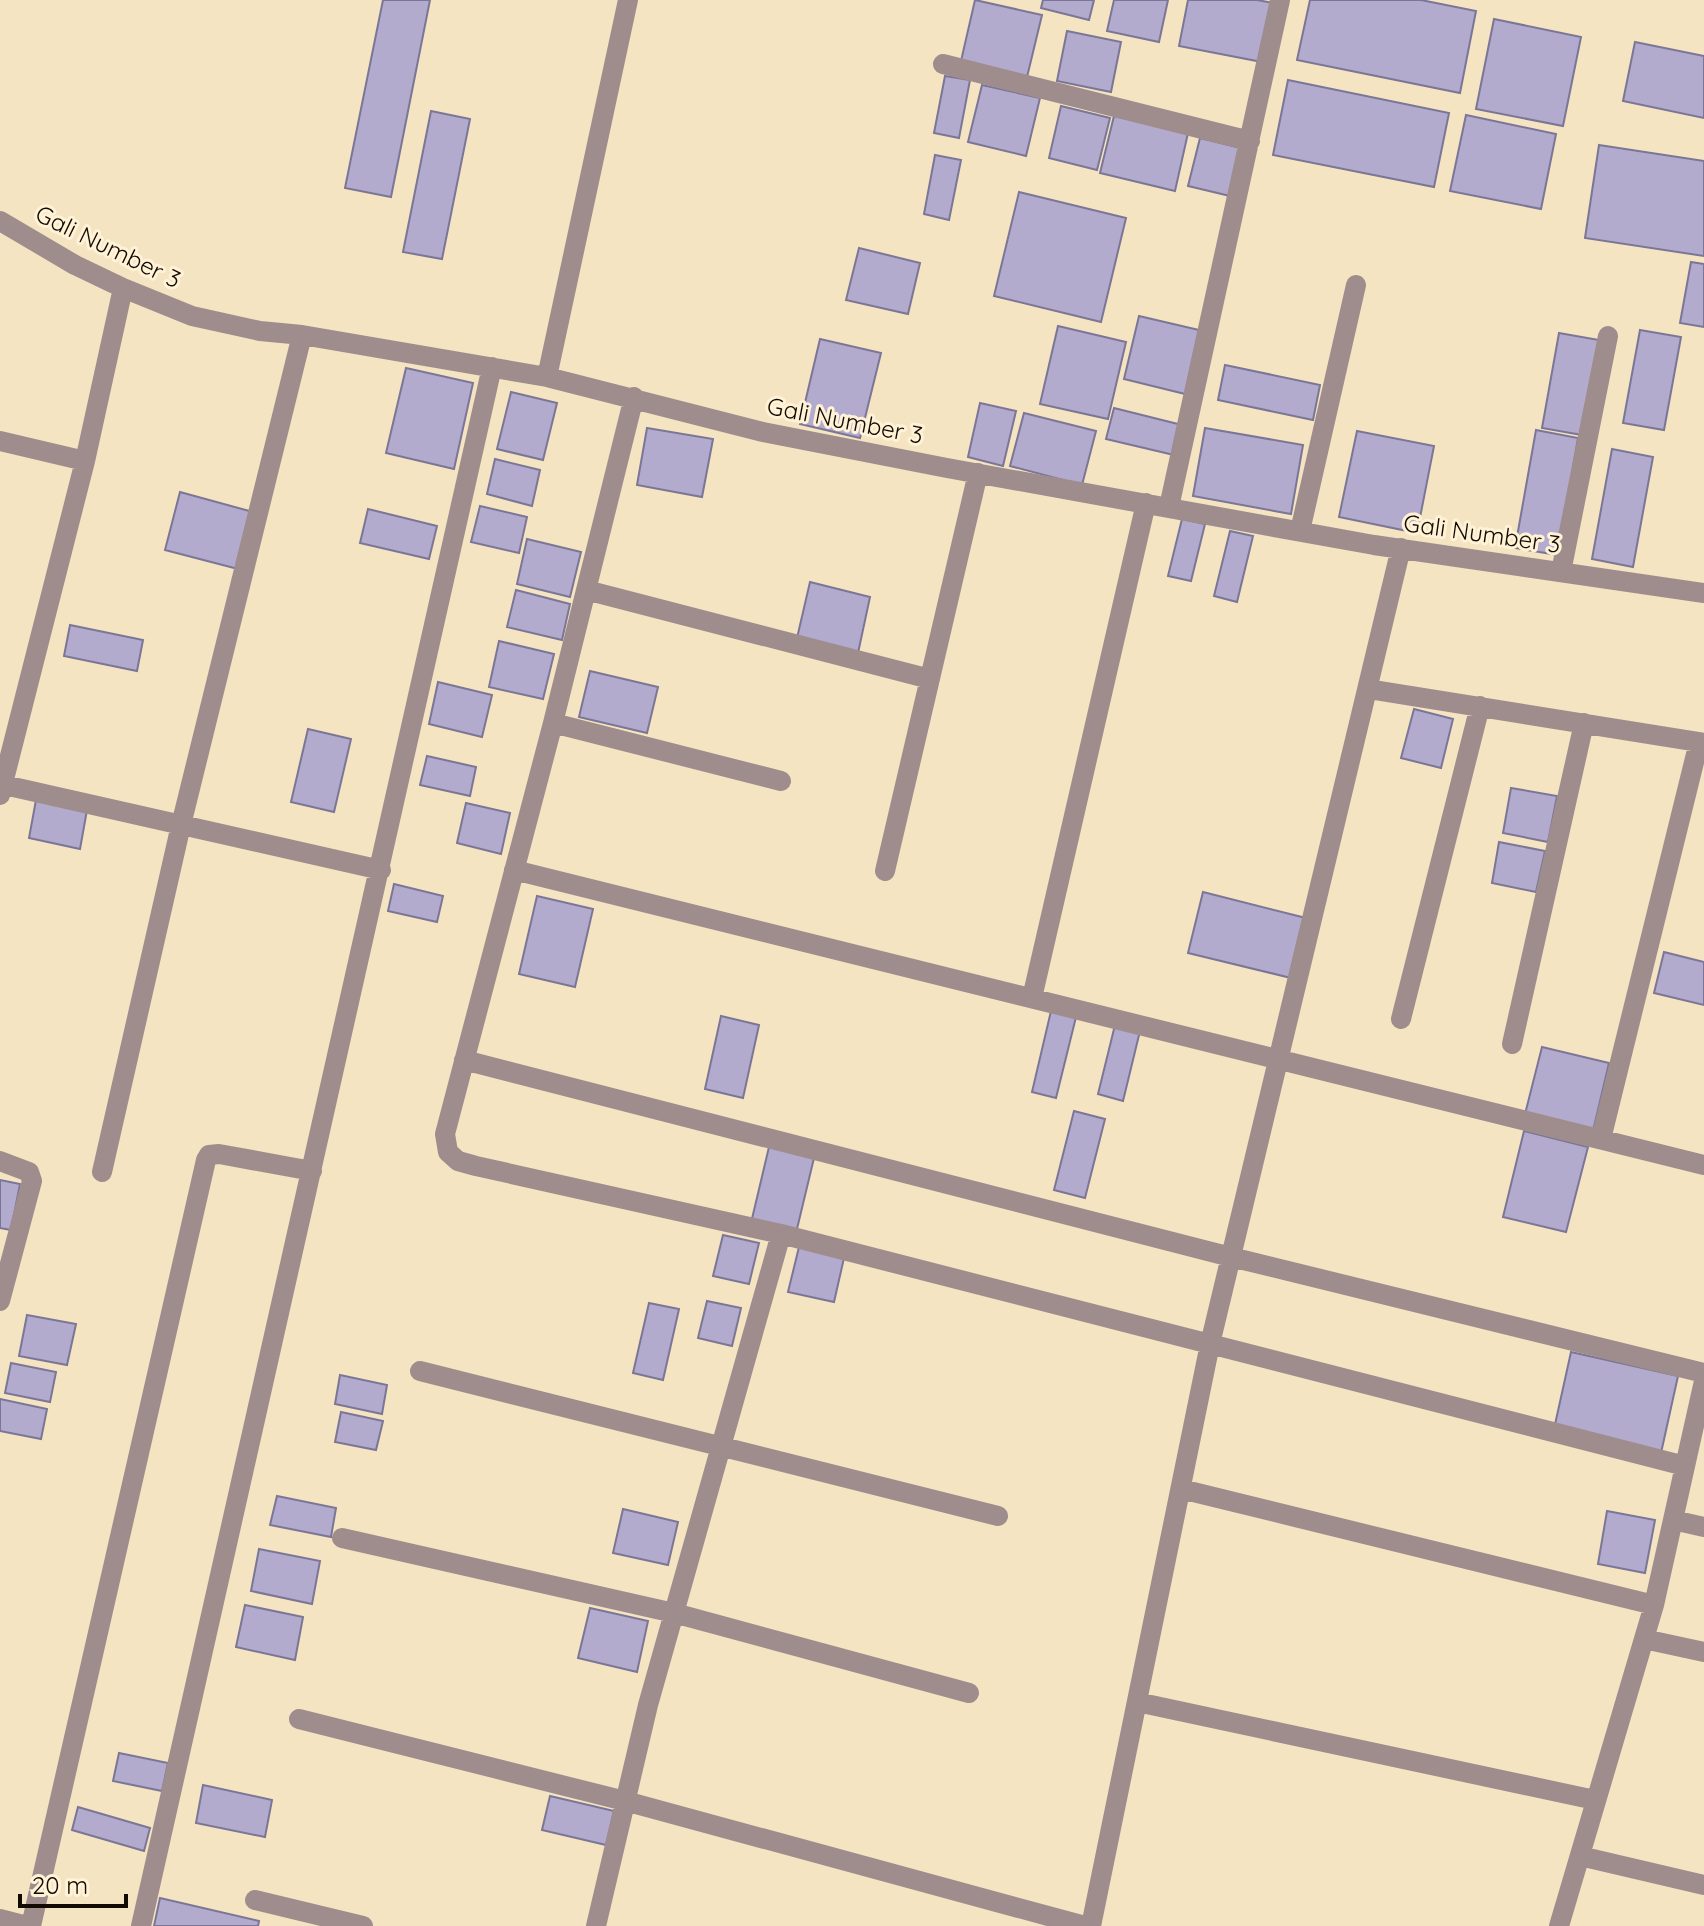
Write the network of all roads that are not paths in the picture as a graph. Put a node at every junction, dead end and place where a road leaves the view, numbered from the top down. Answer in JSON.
{"nodes":[{"id":1,"x":628,"y":0,"type":"edge"},
{"id":2,"x":1280,"y":0,"type":"edge"},
{"id":3,"x":943,"y":64,"type":"dead end"},
{"id":4,"x":1250,"y":141,"type":"junction"},
{"id":5,"x":0,"y":221,"type":"edge"},
{"id":6,"x":1356,"y":285,"type":"dead end"},
{"id":7,"x":123,"y":288,"type":"junction"},
{"id":8,"x":302,"y":335,"type":"junction"},
{"id":9,"x":1608,"y":336,"type":"dead end"},
{"id":10,"x":492,"y":367,"type":"junction"},
{"id":11,"x":547,"y":377,"type":"junction"},
{"id":12,"x":634,"y":397,"type":"junction"},
{"id":13,"x":0,"y":441,"type":"edge"},
{"id":14,"x":85,"y":461,"type":"junction"},
{"id":15,"x":978,"y":473,"type":"junction"},
{"id":16,"x":1146,"y":503,"type":"junction"},
{"id":17,"x":1169,"y":507,"type":"junction"},
{"id":18,"x":1300,"y":531,"type":"junction"},
{"id":19,"x":1401,"y":548,"type":"junction"},
{"id":20,"x":1561,"y":572,"type":"junction"},
{"id":21,"x":586,"y":590,"type":"junction"},
{"id":22,"x":1704,"y":593,"type":"edge"},
{"id":23,"x":930,"y":679,"type":"junction"},
{"id":24,"x":1368,"y":689,"type":"junction"},
{"id":25,"x":1480,"y":706,"type":"junction"},
{"id":26,"x":553,"y":723,"type":"junction"},
{"id":27,"x":1584,"y":723,"type":"junction"},
{"id":28,"x":1702,"y":742,"type":"edge"},
{"id":29,"x":781,"y":781,"type":"dead end"},
{"id":30,"x":1,"y":788,"type":"edge"},
{"id":31,"x":181,"y":825,"type":"junction"},
{"id":32,"x":381,"y":870,"type":"junction"},
{"id":33,"x":514,"y":870,"type":"junction"},
{"id":34,"x":885,"y":871,"type":"dead end"},
{"id":35,"x":1032,"y":998,"type":"junction"},
{"id":36,"x":1401,"y":1019,"type":"dead end"},
{"id":37,"x":1512,"y":1044,"type":"dead end"},
{"id":38,"x":1279,"y":1059,"type":"junction"},
{"id":39,"x":464,"y":1060,"type":"junction"},
{"id":40,"x":1601,"y":1139,"type":"junction"},
{"id":41,"x":0,"y":1161,"type":"edge"},
{"id":42,"x":1704,"y":1165,"type":"edge"},
{"id":43,"x":312,"y":1171,"type":"junction"},
{"id":44,"x":102,"y":1172,"type":"dead end"},
{"id":45,"x":781,"y":1234,"type":"junction"},
{"id":46,"x":1231,"y":1257,"type":"junction"},
{"id":47,"x":0,"y":1301,"type":"edge"},
{"id":48,"x":1210,"y":1344,"type":"junction"},
{"id":49,"x":420,"y":1371,"type":"dead end"},
{"id":50,"x":1704,"y":1373,"type":"edge"},
{"id":51,"x":1704,"y":1381,"type":"edge"},
{"id":52,"x":721,"y":1446,"type":"junction"},
{"id":53,"x":1685,"y":1466,"type":"junction"},
{"id":54,"x":1181,"y":1489,"type":"junction"},
{"id":55,"x":998,"y":1516,"type":"dead end"},
{"id":56,"x":1673,"y":1520,"type":"junction"},
{"id":57,"x":1704,"y":1527,"type":"edge"},
{"id":58,"x":342,"y":1538,"type":"dead end"},
{"id":59,"x":1654,"y":1605,"type":"junction"},
{"id":60,"x":674,"y":1613,"type":"junction"},
{"id":61,"x":1644,"y":1639,"type":"junction"},
{"id":62,"x":1704,"y":1652,"type":"edge"},
{"id":63,"x":969,"y":1693,"type":"dead end"},
{"id":64,"x":1137,"y":1702,"type":"junction"},
{"id":65,"x":299,"y":1719,"type":"dead end"},
{"id":66,"x":1595,"y":1800,"type":"junction"},
{"id":67,"x":625,"y":1801,"type":"junction"},
{"id":68,"x":1580,"y":1856,"type":"junction"},
{"id":69,"x":1704,"y":1885,"type":"edge"},
{"id":70,"x":255,"y":1900,"type":"dead end"},
{"id":71,"x":0,"y":1919,"type":"edge"},
{"id":72,"x":29,"y":1926,"type":"edge"},
{"id":73,"x":141,"y":1926,"type":"edge"},
{"id":74,"x":363,"y":1926,"type":"edge"},
{"id":75,"x":596,"y":1926,"type":"edge"},
{"id":76,"x":1088,"y":1926,"type":"edge"},
{"id":77,"x":1559,"y":1926,"type":"edge"}],
"edges":[{"from":1,"to":11,"type":"street"},
{"from":2,"to":4,"type":"street"},
{"from":3,"to":4,"type":"street"},
{"from":4,"to":17,"type":"street"},
{"from":5,"to":7,"type":"street","name":"Gali Number 3"},
{"from":6,"to":18,"type":"street"},
{"from":7,"to":8,"type":"street","name":"Gali Number 3"},
{"from":7,"to":14,"type":"street"},
{"from":8,"to":10,"type":"street","name":"Gali Number 3"},
{"from":8,"to":31,"type":"street"},
{"from":9,"to":20,"type":"street"},
{"from":10,"to":11,"type":"street","name":"Gali Number 3"},
{"from":10,"to":32,"type":"street"},
{"from":11,"to":12,"type":"street","name":"Gali Number 3"},
{"from":12,"to":15,"type":"street","name":"Gali Number 3"},
{"from":12,"to":21,"type":"street"},
{"from":13,"to":14,"type":"street"},
{"from":14,"to":30,"type":"street"},
{"from":15,"to":16,"type":"street","name":"Gali Number 3"},
{"from":15,"to":23,"type":"street"},
{"from":16,"to":17,"type":"street","name":"Gali Number 3"},
{"from":16,"to":35,"type":"street"},
{"from":17,"to":18,"type":"street","name":"Gali Number 3"},
{"from":18,"to":19,"type":"street","name":"Gali Number 3"},
{"from":19,"to":20,"type":"street","name":"Gali Number 3"},
{"from":19,"to":24,"type":"street"},
{"from":20,"to":22,"type":"street","name":"Gali Number 3"},
{"from":21,"to":23,"type":"street"},
{"from":21,"to":26,"type":"street"},
{"from":23,"to":34,"type":"street"},
{"from":24,"to":25,"type":"street"},
{"from":24,"to":38,"type":"street"},
{"from":25,"to":27,"type":"street"},
{"from":25,"to":36,"type":"street"},
{"from":26,"to":29,"type":"street"},
{"from":26,"to":33,"type":"street"},
{"from":27,"to":28,"type":"street"},
{"from":27,"to":37,"type":"street"},
{"from":28,"to":40,"type":"street"},
{"from":30,"to":31,"type":"street"},
{"from":31,"to":32,"type":"street"},
{"from":31,"to":44,"type":"street"},
{"from":32,"to":43,"type":"street"},
{"from":33,"to":35,"type":"street"},
{"from":33,"to":39,"type":"street"},
{"from":35,"to":38,"type":"street"},
{"from":38,"to":40,"type":"street"},
{"from":38,"to":46,"type":"street"},
{"from":39,"to":45,"type":"street"},
{"from":39,"to":46,"type":"street"},
{"from":40,"to":42,"type":"street"},
{"from":41,"to":47,"type":"street"},
{"from":43,"to":72,"type":"street"},
{"from":43,"to":73,"type":"street"},
{"from":45,"to":48,"type":"street"},
{"from":45,"to":52,"type":"street"},
{"from":46,"to":48,"type":"street"},
{"from":46,"to":50,"type":"street"},
{"from":48,"to":53,"type":"street"},
{"from":48,"to":54,"type":"street"},
{"from":49,"to":52,"type":"street"},
{"from":51,"to":53,"type":"street"},
{"from":52,"to":55,"type":"street"},
{"from":52,"to":60,"type":"street"},
{"from":53,"to":56,"type":"street"},
{"from":54,"to":59,"type":"street"},
{"from":54,"to":64,"type":"street"},
{"from":56,"to":57,"type":"street"},
{"from":56,"to":59,"type":"street"},
{"from":58,"to":60,"type":"street"},
{"from":59,"to":61,"type":"street"},
{"from":60,"to":63,"type":"street"},
{"from":60,"to":67,"type":"street"},
{"from":61,"to":62,"type":"street"},
{"from":61,"to":66,"type":"street"},
{"from":64,"to":66,"type":"street"},
{"from":64,"to":76,"type":"street"},
{"from":65,"to":67,"type":"street"},
{"from":66,"to":68,"type":"street"},
{"from":67,"to":75,"type":"street"},
{"from":67,"to":76,"type":"street"},
{"from":68,"to":69,"type":"street"},
{"from":68,"to":77,"type":"street"},
{"from":70,"to":74,"type":"street"},
{"from":71,"to":72,"type":"street"}]}
